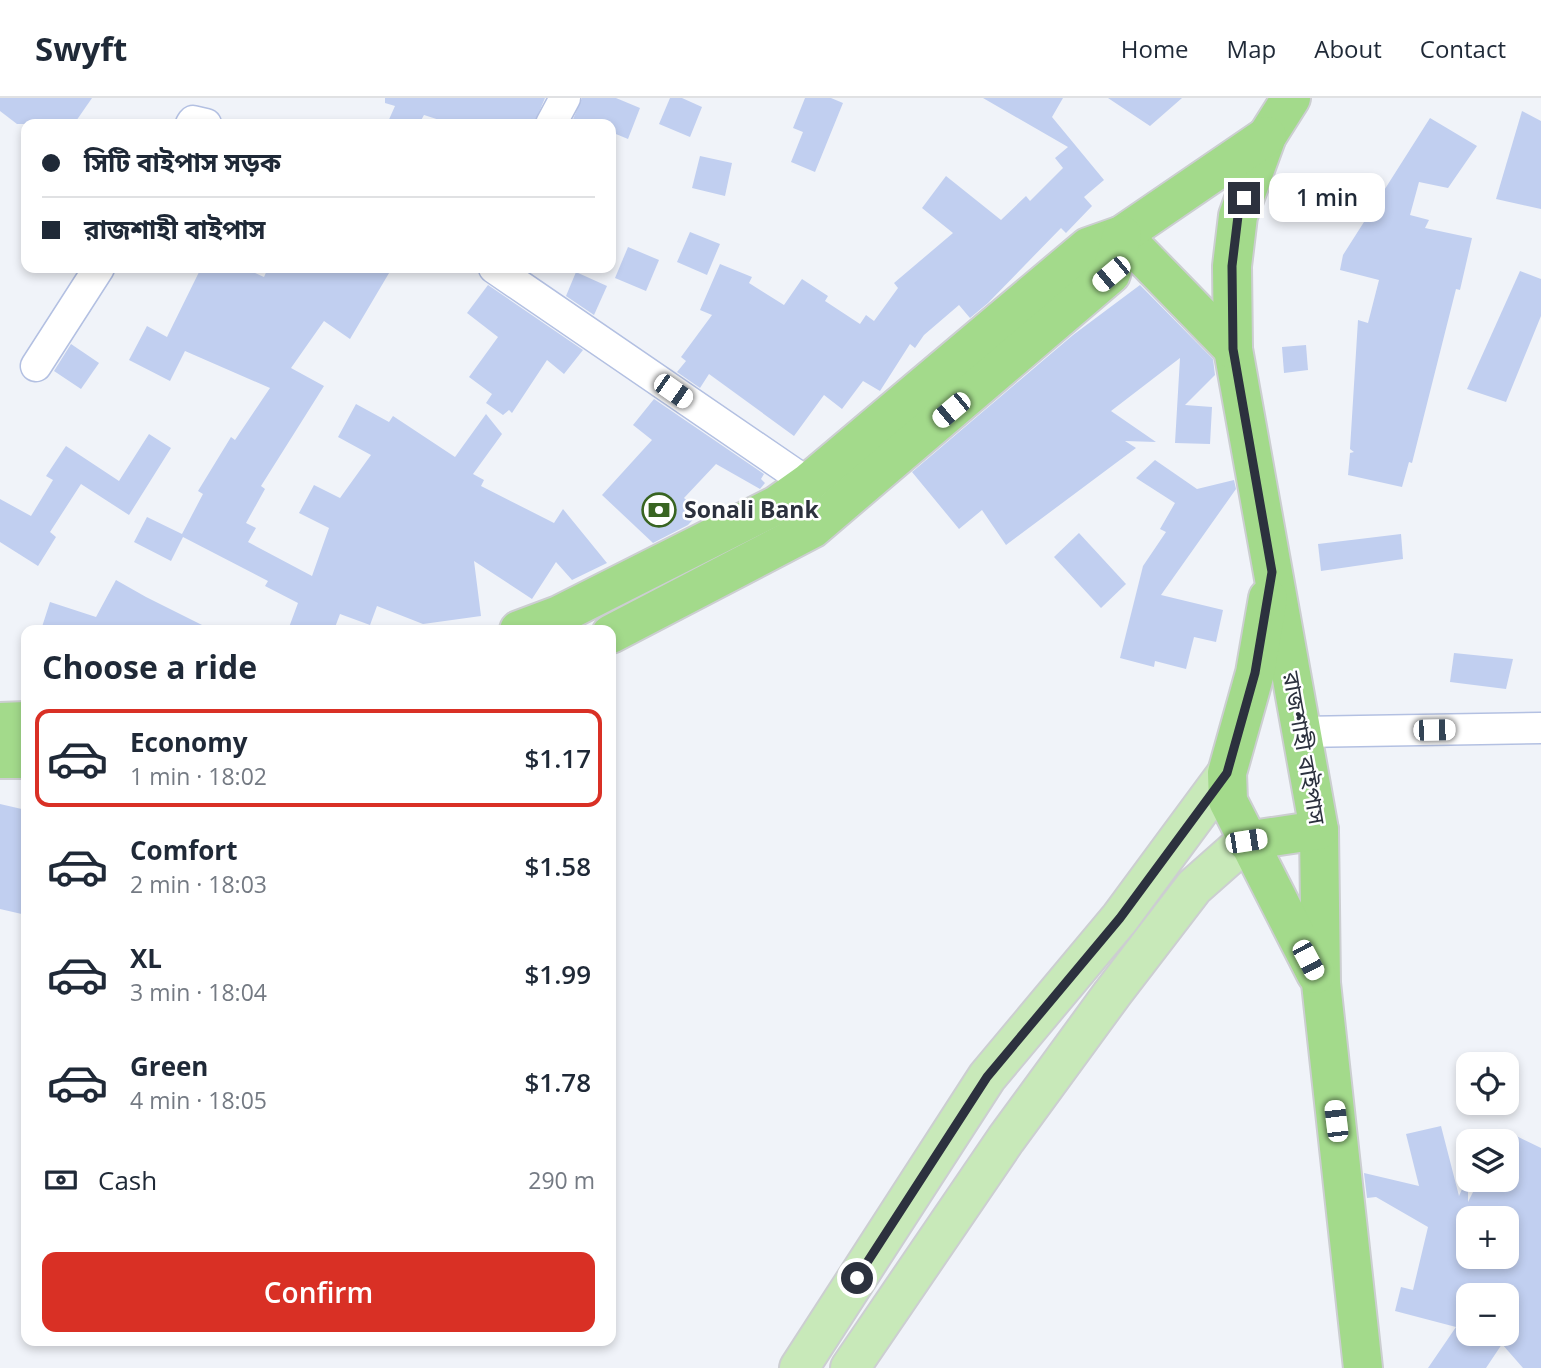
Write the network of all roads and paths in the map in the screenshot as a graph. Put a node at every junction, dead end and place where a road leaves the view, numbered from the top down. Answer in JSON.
{"nodes":[{"id":1,"x":565,"y":98,"type":"edge"},
{"id":2,"x":1291,"y":98,"type":"edge"},
{"id":3,"x":554,"y":119,"type":"edge"},
{"id":4,"x":1267,"y":136,"type":"junction"},
{"id":5,"x":1122,"y":235,"type":"junction"},
{"id":6,"x":96,"y":273,"type":"edge"},
{"id":7,"x":501,"y":273,"type":"edge"},
{"id":8,"x":1233,"y":349,"type":"junction"},
{"id":9,"x":36,"y":366,"type":"dead end"},
{"id":10,"x":808,"y":484,"type":"junction"},
{"id":11,"x":1272,"y":572,"type":"junction"},
{"id":12,"x":532,"y":625,"type":"edge"},
{"id":13,"x":616,"y":631,"type":"edge"},
{"id":14,"x":21,"y":721,"type":"edge"},
{"id":15,"x":0,"y":722,"type":"edge"},
{"id":16,"x":1541,"y":728,"type":"edge"},
{"id":17,"x":1300,"y":732,"type":"junction"},
{"id":18,"x":0,"y":759,"type":"edge"},
{"id":19,"x":21,"y":759,"type":"edge"},
{"id":20,"x":1227,"y":773,"type":"junction"},
{"id":21,"x":1319,"y":830,"type":"junction"},
{"id":22,"x":1246,"y":841,"type":"junction"},
{"id":23,"x":1321,"y":983,"type":"junction"},
{"id":24,"x":799,"y":1368,"type":"edge"},
{"id":25,"x":850,"y":1368,"type":"edge"},
{"id":26,"x":1363,"y":1368,"type":"edge"}],
"edges":[{"from":1,"to":3,"type":"street"},
{"from":2,"to":4,"type":"highway"},
{"from":4,"to":5,"type":"highway"},
{"from":4,"to":8,"type":"highway","name":"রাজশাহী বাইপাস"},
{"from":5,"to":8,"type":"highway"},
{"from":5,"to":10,"type":"highway"},
{"from":5,"to":13,"type":"highway"},
{"from":6,"to":9,"type":"street"},
{"from":7,"to":10,"type":"street"},
{"from":8,"to":11,"type":"highway","name":"রাজশাহী বাইপাস"},
{"from":10,"to":12,"type":"highway"},
{"from":11,"to":17,"type":"highway","name":"রাজশাহী বাইপাস"},
{"from":11,"to":20,"type":"highway"},
{"from":14,"to":15,"type":"highway"},
{"from":16,"to":17,"type":"street"},
{"from":17,"to":21,"type":"highway","name":"রাজশাহী বাইপাস"},
{"from":18,"to":19,"type":"highway"},
{"from":20,"to":22,"type":"highway"},
{"from":20,"to":24,"type":"main road"},
{"from":21,"to":22,"type":"highway"},
{"from":21,"to":23,"type":"highway","name":"রাজশাহী বাইপাস"},
{"from":22,"to":23,"type":"highway"},
{"from":22,"to":25,"type":"main road"},
{"from":23,"to":26,"type":"highway","name":"রাজশাহী বাইপাস"}]}
